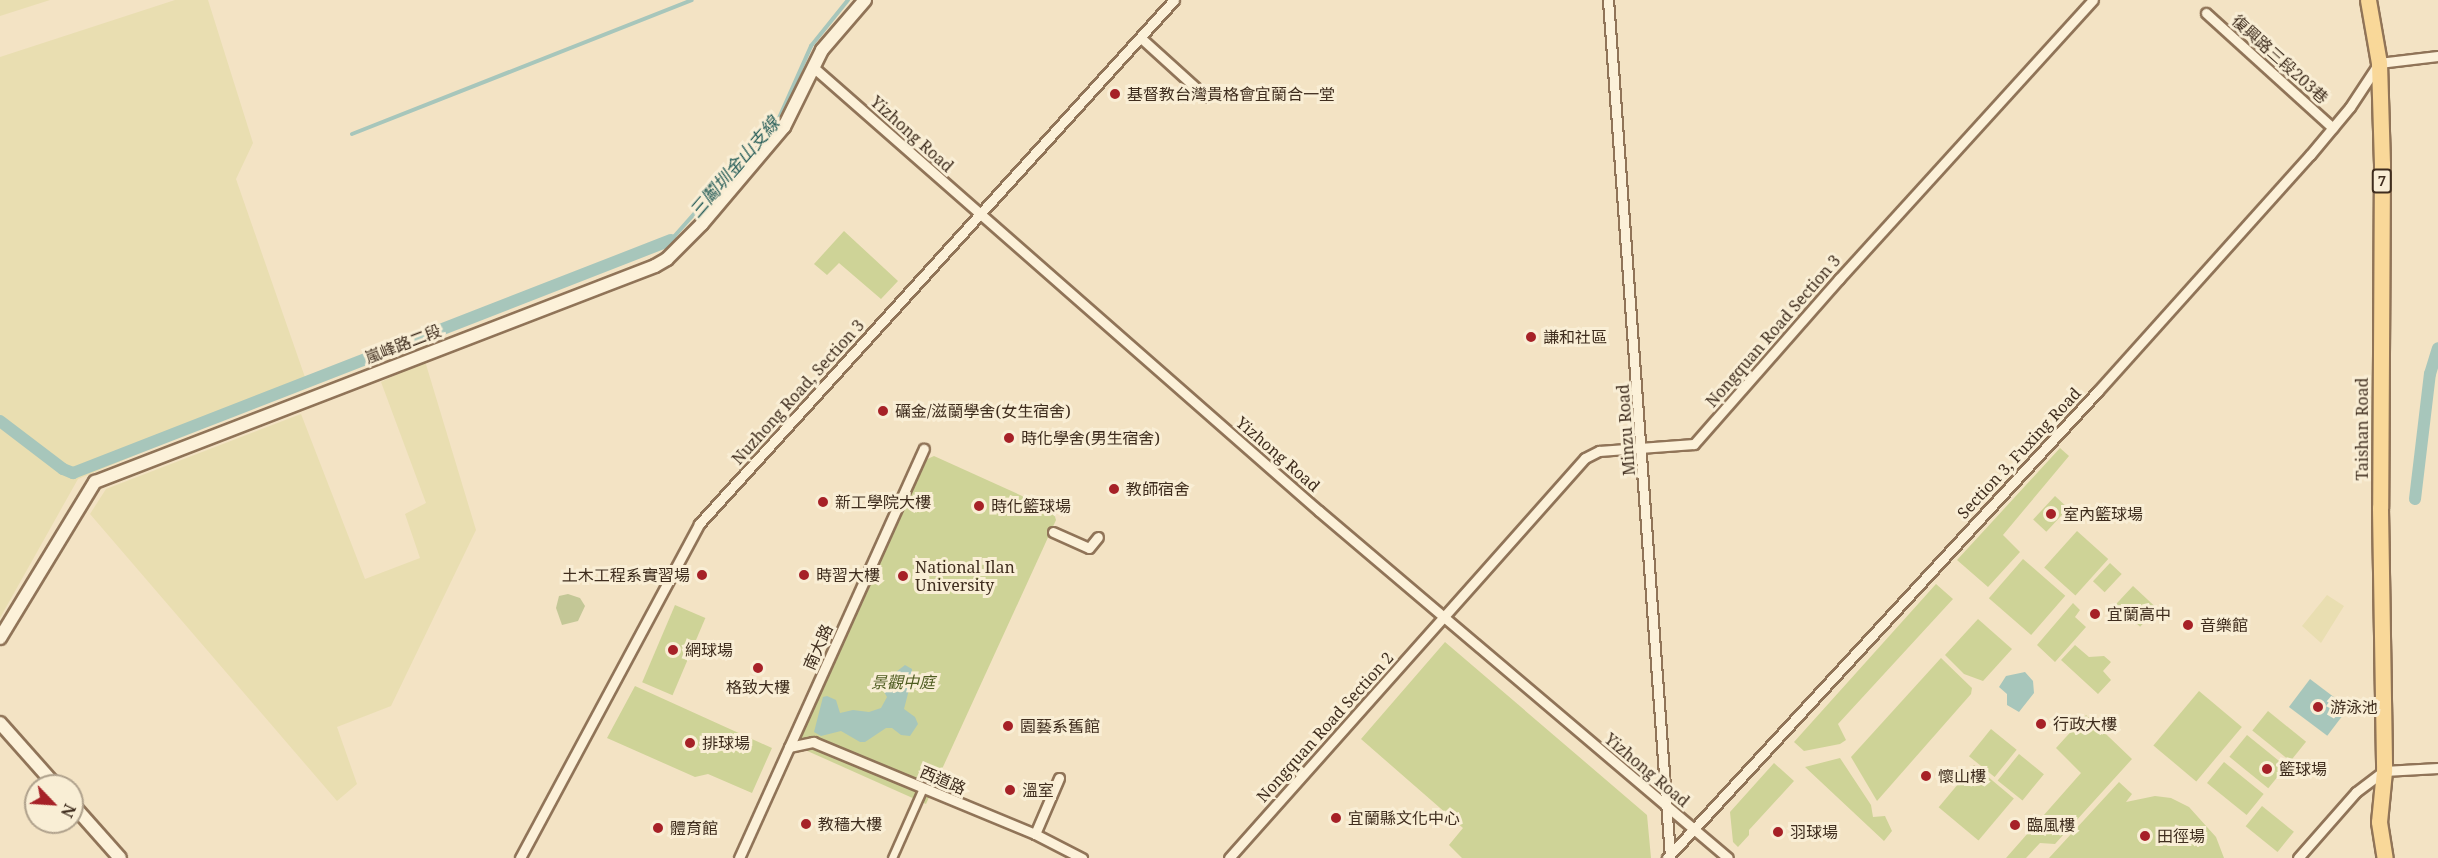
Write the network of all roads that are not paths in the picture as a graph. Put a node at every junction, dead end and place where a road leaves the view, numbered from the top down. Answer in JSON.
{"nodes":[{"id":1,"x":866,"y":0,"type":"edge"},
{"id":2,"x":1174,"y":0,"type":"edge"},
{"id":3,"x":1608,"y":0,"type":"edge"},
{"id":4,"x":2093,"y":0,"type":"edge"},
{"id":5,"x":2368,"y":0,"type":"edge"},
{"id":6,"x":2206,"y":14,"type":"dead end"},
{"id":7,"x":1141,"y":38,"type":"junction"},
{"id":8,"x":2438,"y":56,"type":"edge"},
{"id":9,"x":2379,"y":63,"type":"junction"},
{"id":10,"x":813,"y":67,"type":"junction"},
{"id":11,"x":1206,"y":97,"type":"dead end"},
{"id":12,"x":2333,"y":128,"type":"junction"},
{"id":13,"x":979,"y":215,"type":"junction"},
{"id":14,"x":924,"y":448,"type":"dead end"},
{"id":15,"x":1643,"y":449,"type":"junction"},
{"id":16,"x":1053,"y":532,"type":"dead end"},
{"id":17,"x":1098,"y":537,"type":"dead end"},
{"id":18,"x":1444,"y":616,"type":"junction"},
{"id":19,"x":0,"y":638,"type":"edge"},
{"id":20,"x":0,"y":723,"type":"edge"},
{"id":21,"x":789,"y":747,"type":"junction"},
{"id":22,"x":2438,"y":768,"type":"edge"},
{"id":23,"x":2384,"y":771,"type":"junction"},
{"id":24,"x":45,"y":774,"type":"edge"},
{"id":25,"x":1059,"y":778,"type":"dead end"},
{"id":26,"x":924,"y":788,"type":"junction"},
{"id":27,"x":1667,"y":808,"type":"junction"},
{"id":28,"x":84,"y":819,"type":"edge"},
{"id":29,"x":1695,"y":829,"type":"junction"},
{"id":30,"x":1035,"y":834,"type":"junction"},
{"id":31,"x":114,"y":855,"type":"edge"},
{"id":32,"x":1669,"y":857,"type":"edge"},
{"id":33,"x":520,"y":858,"type":"edge"},
{"id":34,"x":739,"y":858,"type":"edge"},
{"id":35,"x":892,"y":858,"type":"edge"},
{"id":36,"x":1082,"y":858,"type":"edge"},
{"id":37,"x":1229,"y":858,"type":"edge"},
{"id":38,"x":1728,"y":858,"type":"edge"},
{"id":39,"x":2298,"y":858,"type":"edge"},
{"id":40,"x":2385,"y":858,"type":"edge"}],
"edges":[{"from":1,"to":10,"type":"street","name":"嵐峰路二段"},
{"from":2,"to":7,"type":"street","name":"Nuzhong Road, Section 3"},
{"from":3,"to":15,"type":"street","name":"Minzu Road"},
{"from":4,"to":15,"type":"street","name":"Nongquan Road Section 3"},
{"from":5,"to":9,"type":"main road","name":"Taishan Road","number":"7"},
{"from":6,"to":12,"type":"street","name":"復興路三段203巷"},
{"from":7,"to":11,"type":"street"},
{"from":7,"to":13,"type":"street","name":"Nuzhong Road, Section 3"},
{"from":8,"to":9,"type":"street"},
{"from":9,"to":12,"type":"street","name":"Section 3, Fuxing Road"},
{"from":9,"to":23,"type":"main road","name":"Taishan Road","number":"7"},
{"from":10,"to":13,"type":"street","name":"Yizhong Road"},
{"from":10,"to":19,"type":"street","name":"嵐峰路二段"},
{"from":12,"to":29,"type":"street","name":"Section 3, Fuxing Road"},
{"from":13,"to":18,"type":"street","name":"Yizhong Road"},
{"from":13,"to":33,"type":"street","name":"Nuzhong Road, Section 3"},
{"from":14,"to":21,"type":"street","name":"南大路"},
{"from":15,"to":18,"type":"street","name":"Nongquan Road Section 3"},
{"from":15,"to":27,"type":"street","name":"Minzu Road"},
{"from":16,"to":17,"type":"street"},
{"from":18,"to":27,"type":"street","name":"Yizhong Road"},
{"from":18,"to":37,"type":"street","name":"Nongquan Road Section 2"},
{"from":20,"to":24,"type":"street"},
{"from":21,"to":26,"type":"street","name":"西道路"},
{"from":21,"to":34,"type":"street","name":"南大路"},
{"from":22,"to":23,"type":"street"},
{"from":23,"to":39,"type":"street"},
{"from":23,"to":40,"type":"main road","name":"Taishan Road","number":"7"},
{"from":25,"to":30,"type":"street"},
{"from":26,"to":30,"type":"street","name":"西道路"},
{"from":26,"to":35,"type":"street"},
{"from":27,"to":29,"type":"street","name":"Yizhong Road"},
{"from":27,"to":32,"type":"street","name":"Minzu Road"},
{"from":28,"to":31,"type":"street"},
{"from":29,"to":32,"type":"street","name":"Section 3, Fuxing Road"},
{"from":29,"to":38,"type":"street","name":"Yizhong Road"},
{"from":30,"to":36,"type":"street","name":"西道路"}]}
